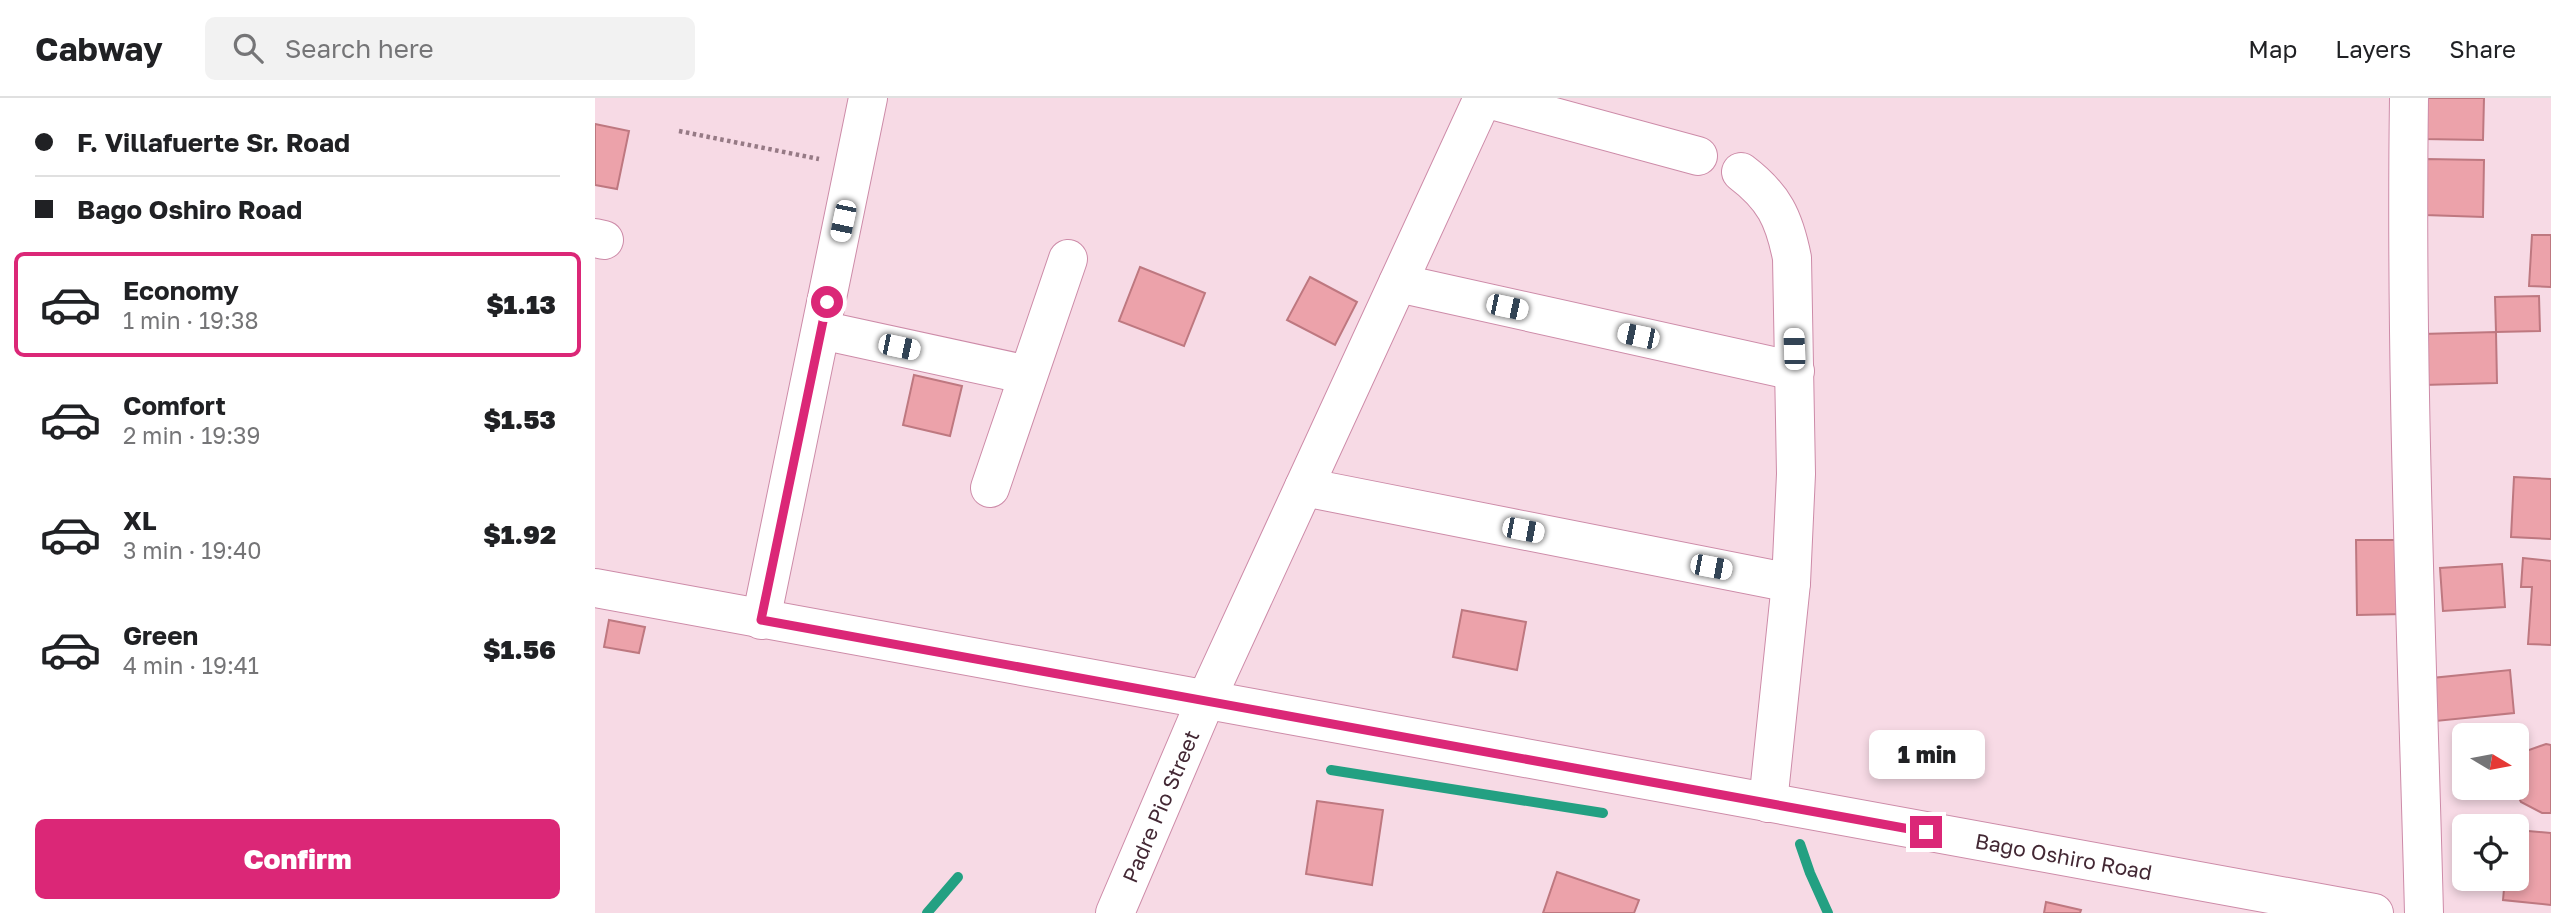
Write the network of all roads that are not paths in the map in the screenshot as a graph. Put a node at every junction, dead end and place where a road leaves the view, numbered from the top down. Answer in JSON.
{"nodes":[{"id":1,"x":868,"y":98,"type":"edge"},
{"id":2,"x":1483,"y":98,"type":"edge"},
{"id":3,"x":2409,"y":98,"type":"edge"},
{"id":4,"x":1698,"y":156,"type":"dead end"},
{"id":5,"x":1741,"y":173,"type":"dead end"},
{"id":6,"x":1068,"y":259,"type":"dead end"},
{"id":7,"x":1398,"y":283,"type":"junction"},
{"id":8,"x":821,"y":330,"type":"junction"},
{"id":9,"x":1795,"y":371,"type":"junction"},
{"id":10,"x":1028,"y":375,"type":"junction"},
{"id":11,"x":990,"y":488,"type":"dead end"},
{"id":12,"x":1304,"y":488,"type":"junction"},
{"id":13,"x":1791,"y":583,"type":"junction"},
{"id":14,"x":595,"y":589,"type":"edge"},
{"id":15,"x":761,"y":620,"type":"junction"},
{"id":16,"x":1205,"y":702,"type":"junction"},
{"id":17,"x":1768,"y":803,"type":"junction"},
{"id":18,"x":1115,"y":913,"type":"edge"},
{"id":19,"x":2375,"y":913,"type":"edge"},
{"id":20,"x":2424,"y":913,"type":"edge"}],
"edges":[{"from":1,"to":8,"type":"street"},
{"from":2,"to":4,"type":"street"},
{"from":2,"to":7,"type":"street","name":"Padre Pio Street"},
{"from":3,"to":20,"type":"street"},
{"from":5,"to":9,"type":"street"},
{"from":6,"to":10,"type":"street"},
{"from":7,"to":9,"type":"street"},
{"from":7,"to":12,"type":"street","name":"Padre Pio Street"},
{"from":8,"to":10,"type":"street"},
{"from":8,"to":15,"type":"street"},
{"from":9,"to":13,"type":"street"},
{"from":10,"to":11,"type":"street"},
{"from":12,"to":13,"type":"street"},
{"from":12,"to":16,"type":"street","name":"Padre Pio Street"},
{"from":13,"to":17,"type":"street"},
{"from":14,"to":15,"type":"street","name":"Bago Oshiro Road"},
{"from":15,"to":16,"type":"street","name":"Bago Oshiro Road"},
{"from":16,"to":17,"type":"street","name":"Bago Oshiro Road"},
{"from":16,"to":18,"type":"street","name":"Padre Pio Street"},
{"from":17,"to":19,"type":"street","name":"Bago Oshiro Road"}]}
